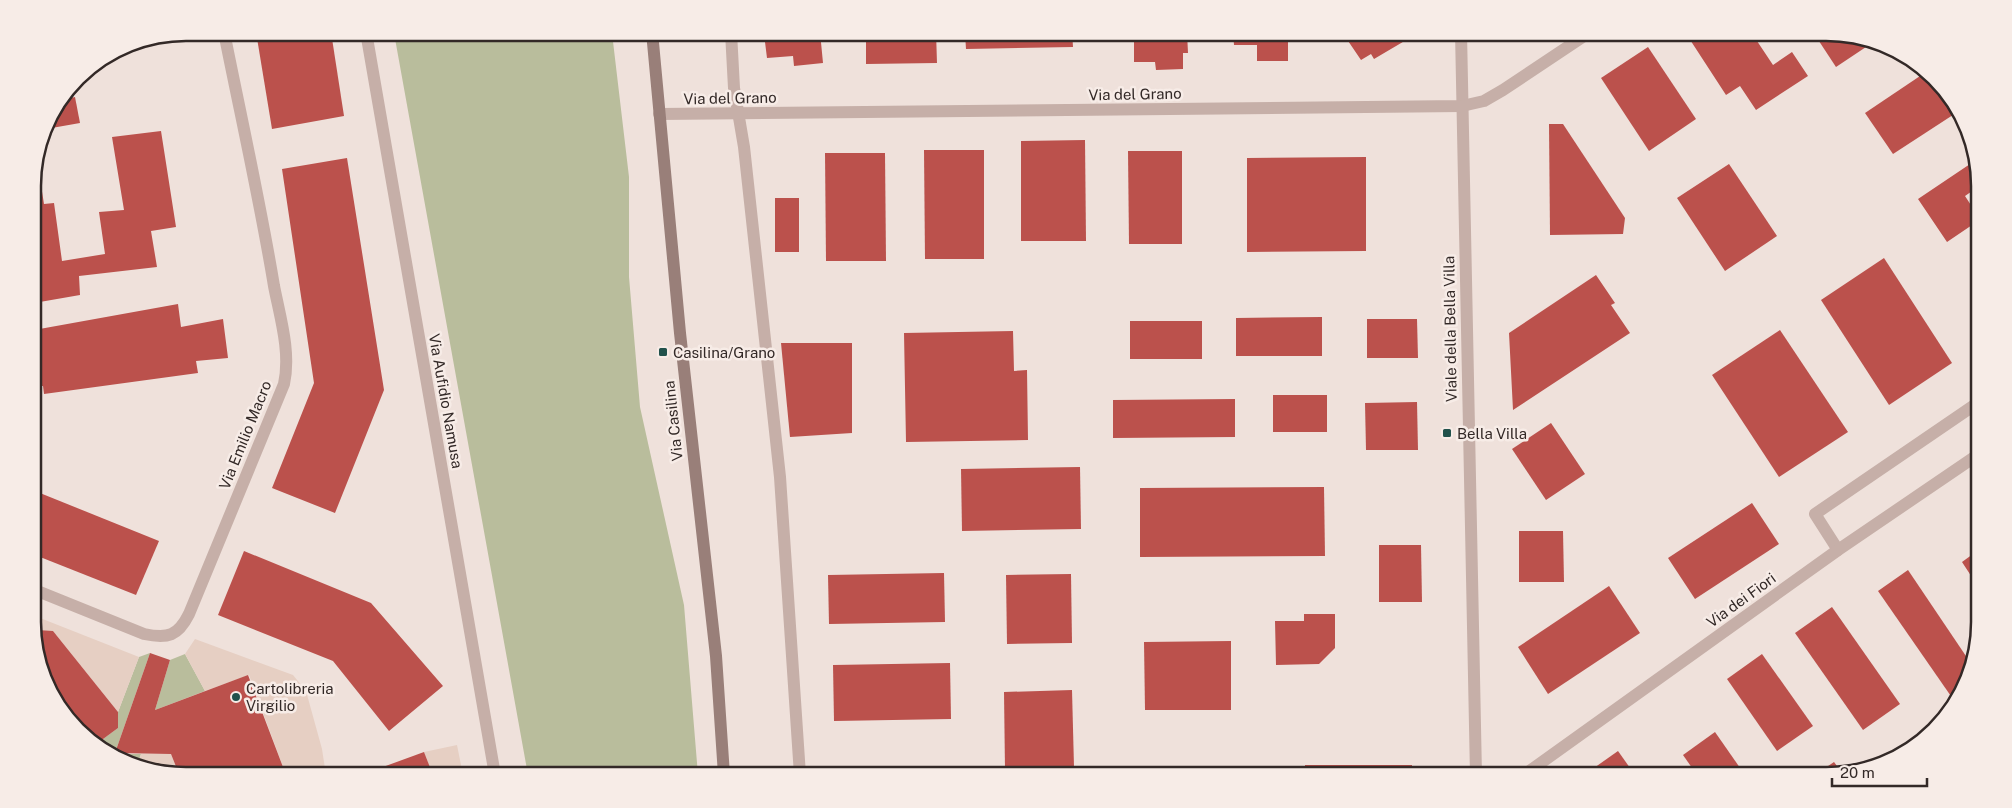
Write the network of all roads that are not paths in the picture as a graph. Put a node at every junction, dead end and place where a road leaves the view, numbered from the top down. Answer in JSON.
{"nodes":[{"id":1,"x":1461,"y":41,"type":"edge"},
{"id":2,"x":1576,"y":41,"type":"edge"},
{"id":3,"x":226,"y":42,"type":"edge"},
{"id":4,"x":368,"y":42,"type":"edge"},
{"id":5,"x":653,"y":42,"type":"edge"},
{"id":6,"x":732,"y":42,"type":"edge"},
{"id":7,"x":1462,"y":106,"type":"junction"},
{"id":8,"x":659,"y":114,"type":"junction"},
{"id":9,"x":738,"y":114,"type":"junction"},
{"id":10,"x":1971,"y":407,"type":"edge"},
{"id":11,"x":1971,"y":459,"type":"edge"},
{"id":12,"x":1838,"y":550,"type":"junction"},
{"id":13,"x":41,"y":592,"type":"edge"},
{"id":14,"x":1476,"y":766,"type":"edge"},
{"id":15,"x":1536,"y":766,"type":"edge"},
{"id":16,"x":492,"y":767,"type":"edge"},
{"id":17,"x":723,"y":767,"type":"edge"},
{"id":18,"x":799,"y":767,"type":"edge"}],
"edges":[{"from":1,"to":7,"type":"street","name":"Viale della Bella Villa"},
{"from":2,"to":7,"type":"street","name":"Via del Grano"},
{"from":3,"to":13,"type":"street","name":"Via Emilio Macro"},
{"from":4,"to":16,"type":"street","name":"Via Aufidio Namusa"},
{"from":5,"to":8,"type":"main road","name":"Via Casilina"},
{"from":6,"to":9,"type":"street"},
{"from":7,"to":9,"type":"street","name":"Via del Grano"},
{"from":7,"to":14,"type":"street","name":"Viale della Bella Villa"},
{"from":8,"to":9,"type":"street","name":"Via del Grano"},
{"from":8,"to":17,"type":"main road","name":"Via Casilina"},
{"from":9,"to":18,"type":"street"},
{"from":10,"to":12,"type":"street"},
{"from":11,"to":12,"type":"street","name":"Via dei Fiori"},
{"from":12,"to":15,"type":"street","name":"Via dei Fiori"}]}
